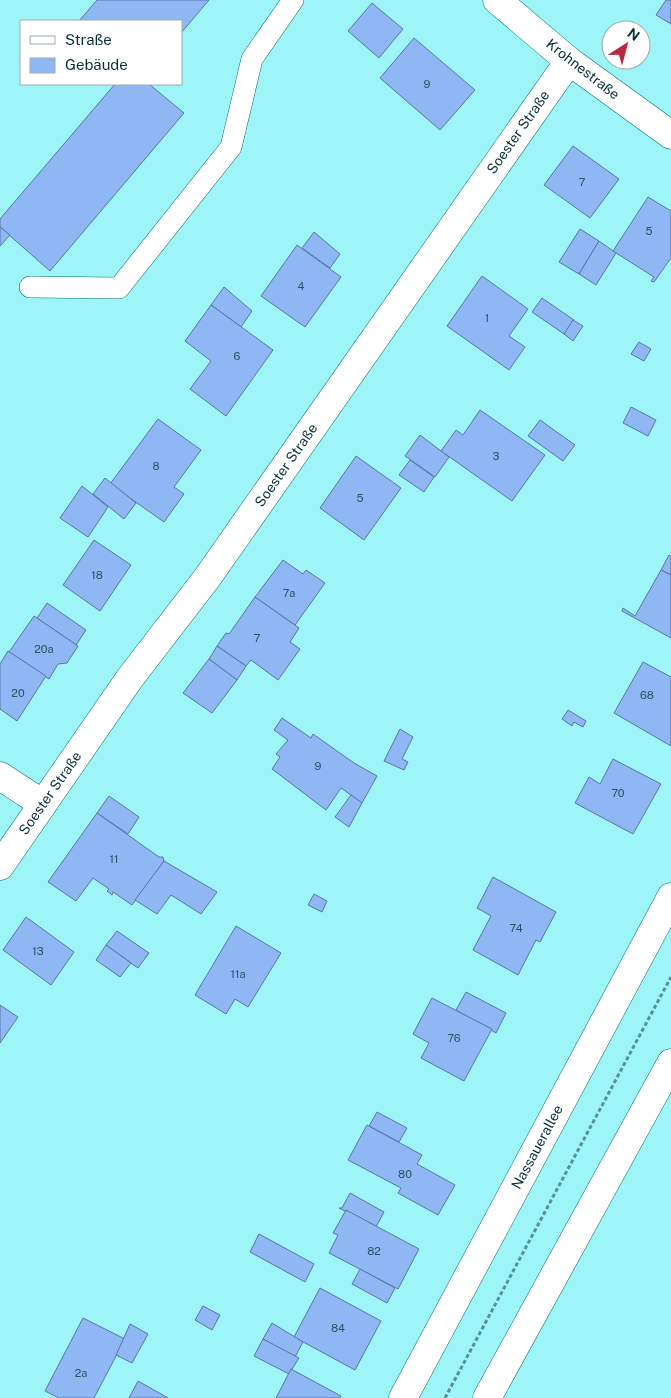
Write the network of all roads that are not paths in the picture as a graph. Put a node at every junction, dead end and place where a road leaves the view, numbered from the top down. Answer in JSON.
{"nodes":[{"id":1,"x":293,"y":0,"type":"edge"},
{"id":2,"x":497,"y":0,"type":"edge"},
{"id":3,"x":569,"y":60,"type":"junction"},
{"id":4,"x":671,"y":136,"type":"edge"},
{"id":5,"x":30,"y":286,"type":"dead end"},
{"id":6,"x":0,"y":776,"type":"edge"},
{"id":7,"x":43,"y":804,"type":"junction"},
{"id":8,"x":0,"y":866,"type":"edge"},
{"id":9,"x":671,"y":897,"type":"edge"},
{"id":10,"x":671,"y":1062,"type":"edge"},
{"id":11,"x":403,"y":1398,"type":"edge"},
{"id":12,"x":487,"y":1398,"type":"edge"}],
"edges":[{"from":1,"to":5,"type":"lane"},
{"from":2,"to":3,"type":"street","name":"Krohnestraße"},
{"from":3,"to":4,"type":"street","name":"Krohnestraße"},
{"from":3,"to":7,"type":"street","name":"Soester Straße"},
{"from":6,"to":7,"type":"street"},
{"from":7,"to":8,"type":"street","name":"Soester Straße"},
{"from":9,"to":11,"type":"street","name":"Nassauerallee"},
{"from":10,"to":12,"type":"street"}]}
